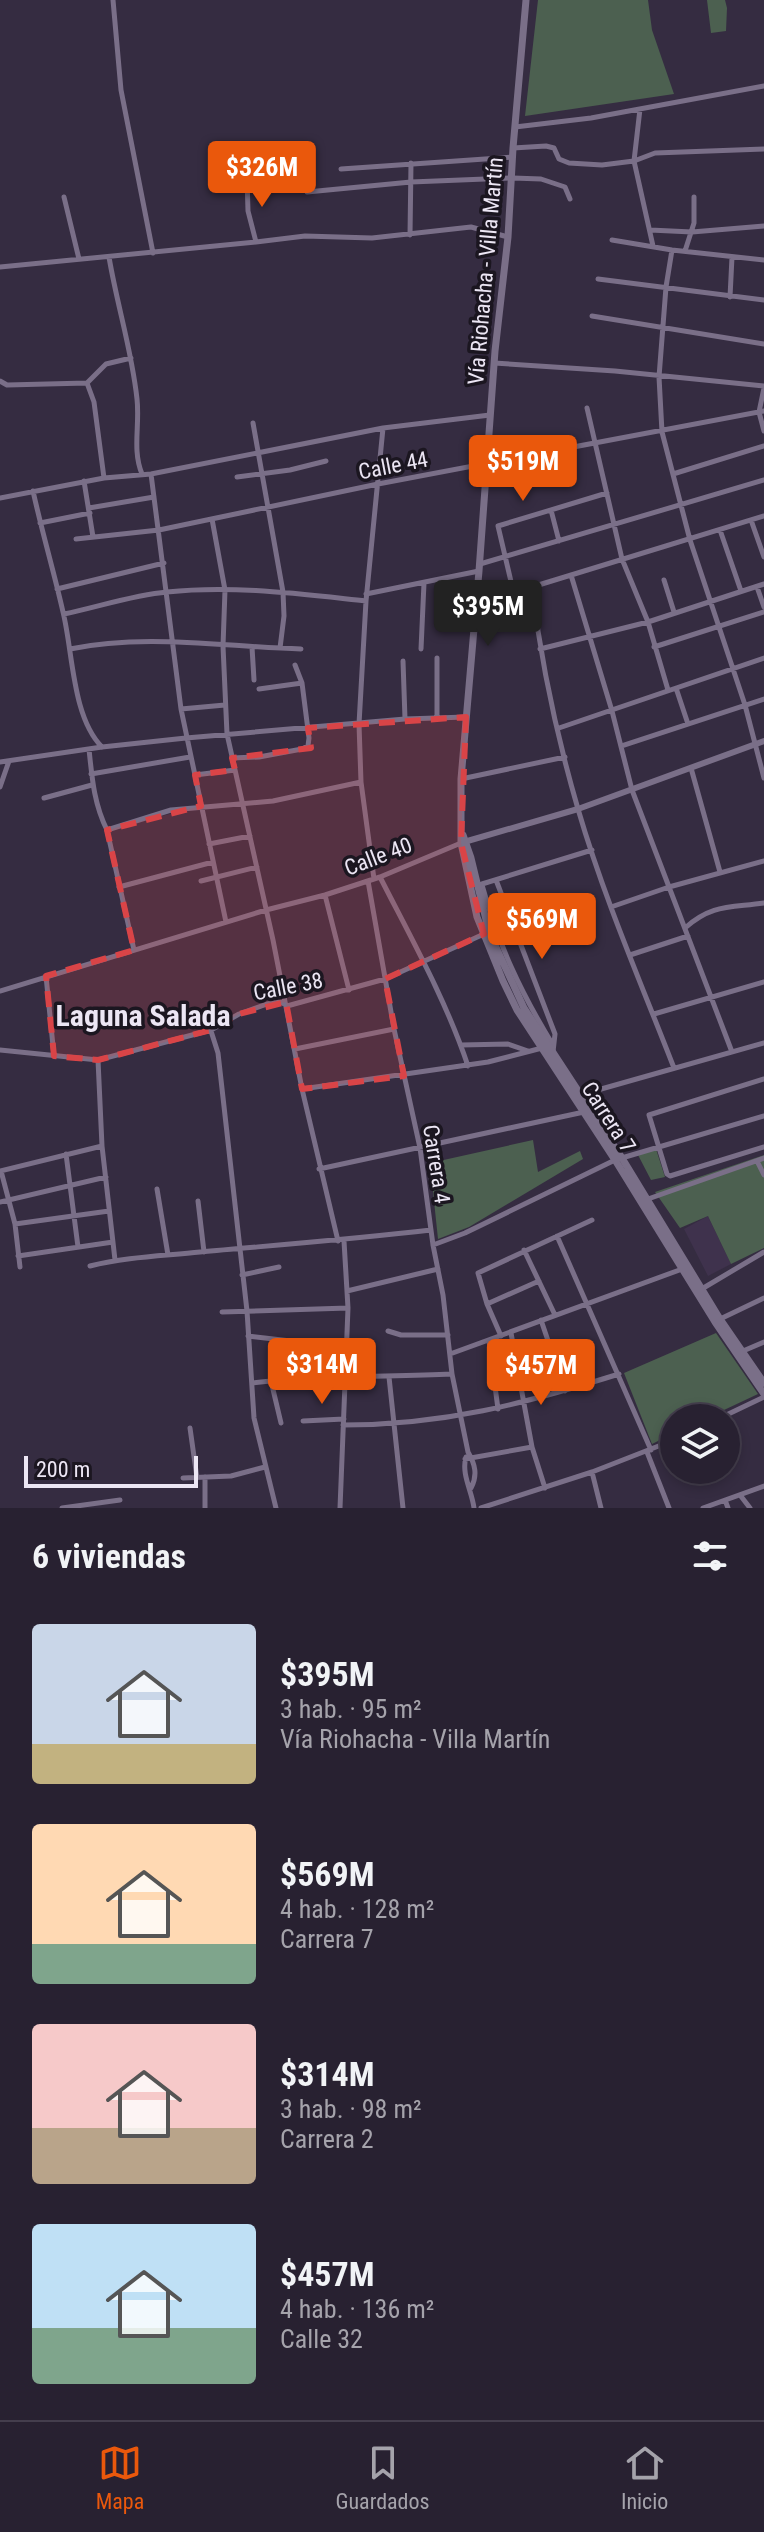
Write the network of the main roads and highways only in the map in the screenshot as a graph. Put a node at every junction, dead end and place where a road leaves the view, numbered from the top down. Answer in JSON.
{"nodes":[{"id":1,"x":526,"y":0,"type":"edge"},
{"id":2,"x":463,"y":842,"type":"joint"},
{"id":3,"x":476,"y":886,"type":"junction"},
{"id":4,"x":578,"y":1096,"type":"junction"},
{"id":5,"x":619,"y":1159,"type":"junction"},
{"id":6,"x":686,"y":1267,"type":"junction"},
{"id":7,"x":718,"y":1320,"type":"junction"},
{"id":8,"x":764,"y":1383,"type":"edge"},
{"id":9,"x":764,"y":1395,"type":"edge"}],
"edges":[{"from":1,"to":2,"type":"main road","name":"Vía Riohacha - Villa Martín"},
{"from":2,"to":3,"type":"main road","name":"Carrera 7"},
{"from":3,"to":4,"type":"main road","name":"Carrera 7"},
{"from":3,"to":4,"type":"main road","name":"Carrera 7"},
{"from":4,"to":5,"type":"main road","name":"Carrera 7"},
{"from":4,"to":5,"type":"main road","name":"Carrera 7"},
{"from":5,"to":6,"type":"main road","name":"Carrera 7"},
{"from":5,"to":6,"type":"main road","name":"Carrera 7"},
{"from":6,"to":7,"type":"main road","name":"Carrera 7"},
{"from":7,"to":8,"type":"main road","name":"Carrera 7"},
{"from":7,"to":9,"type":"main road","name":"Carrera 7"}]}
